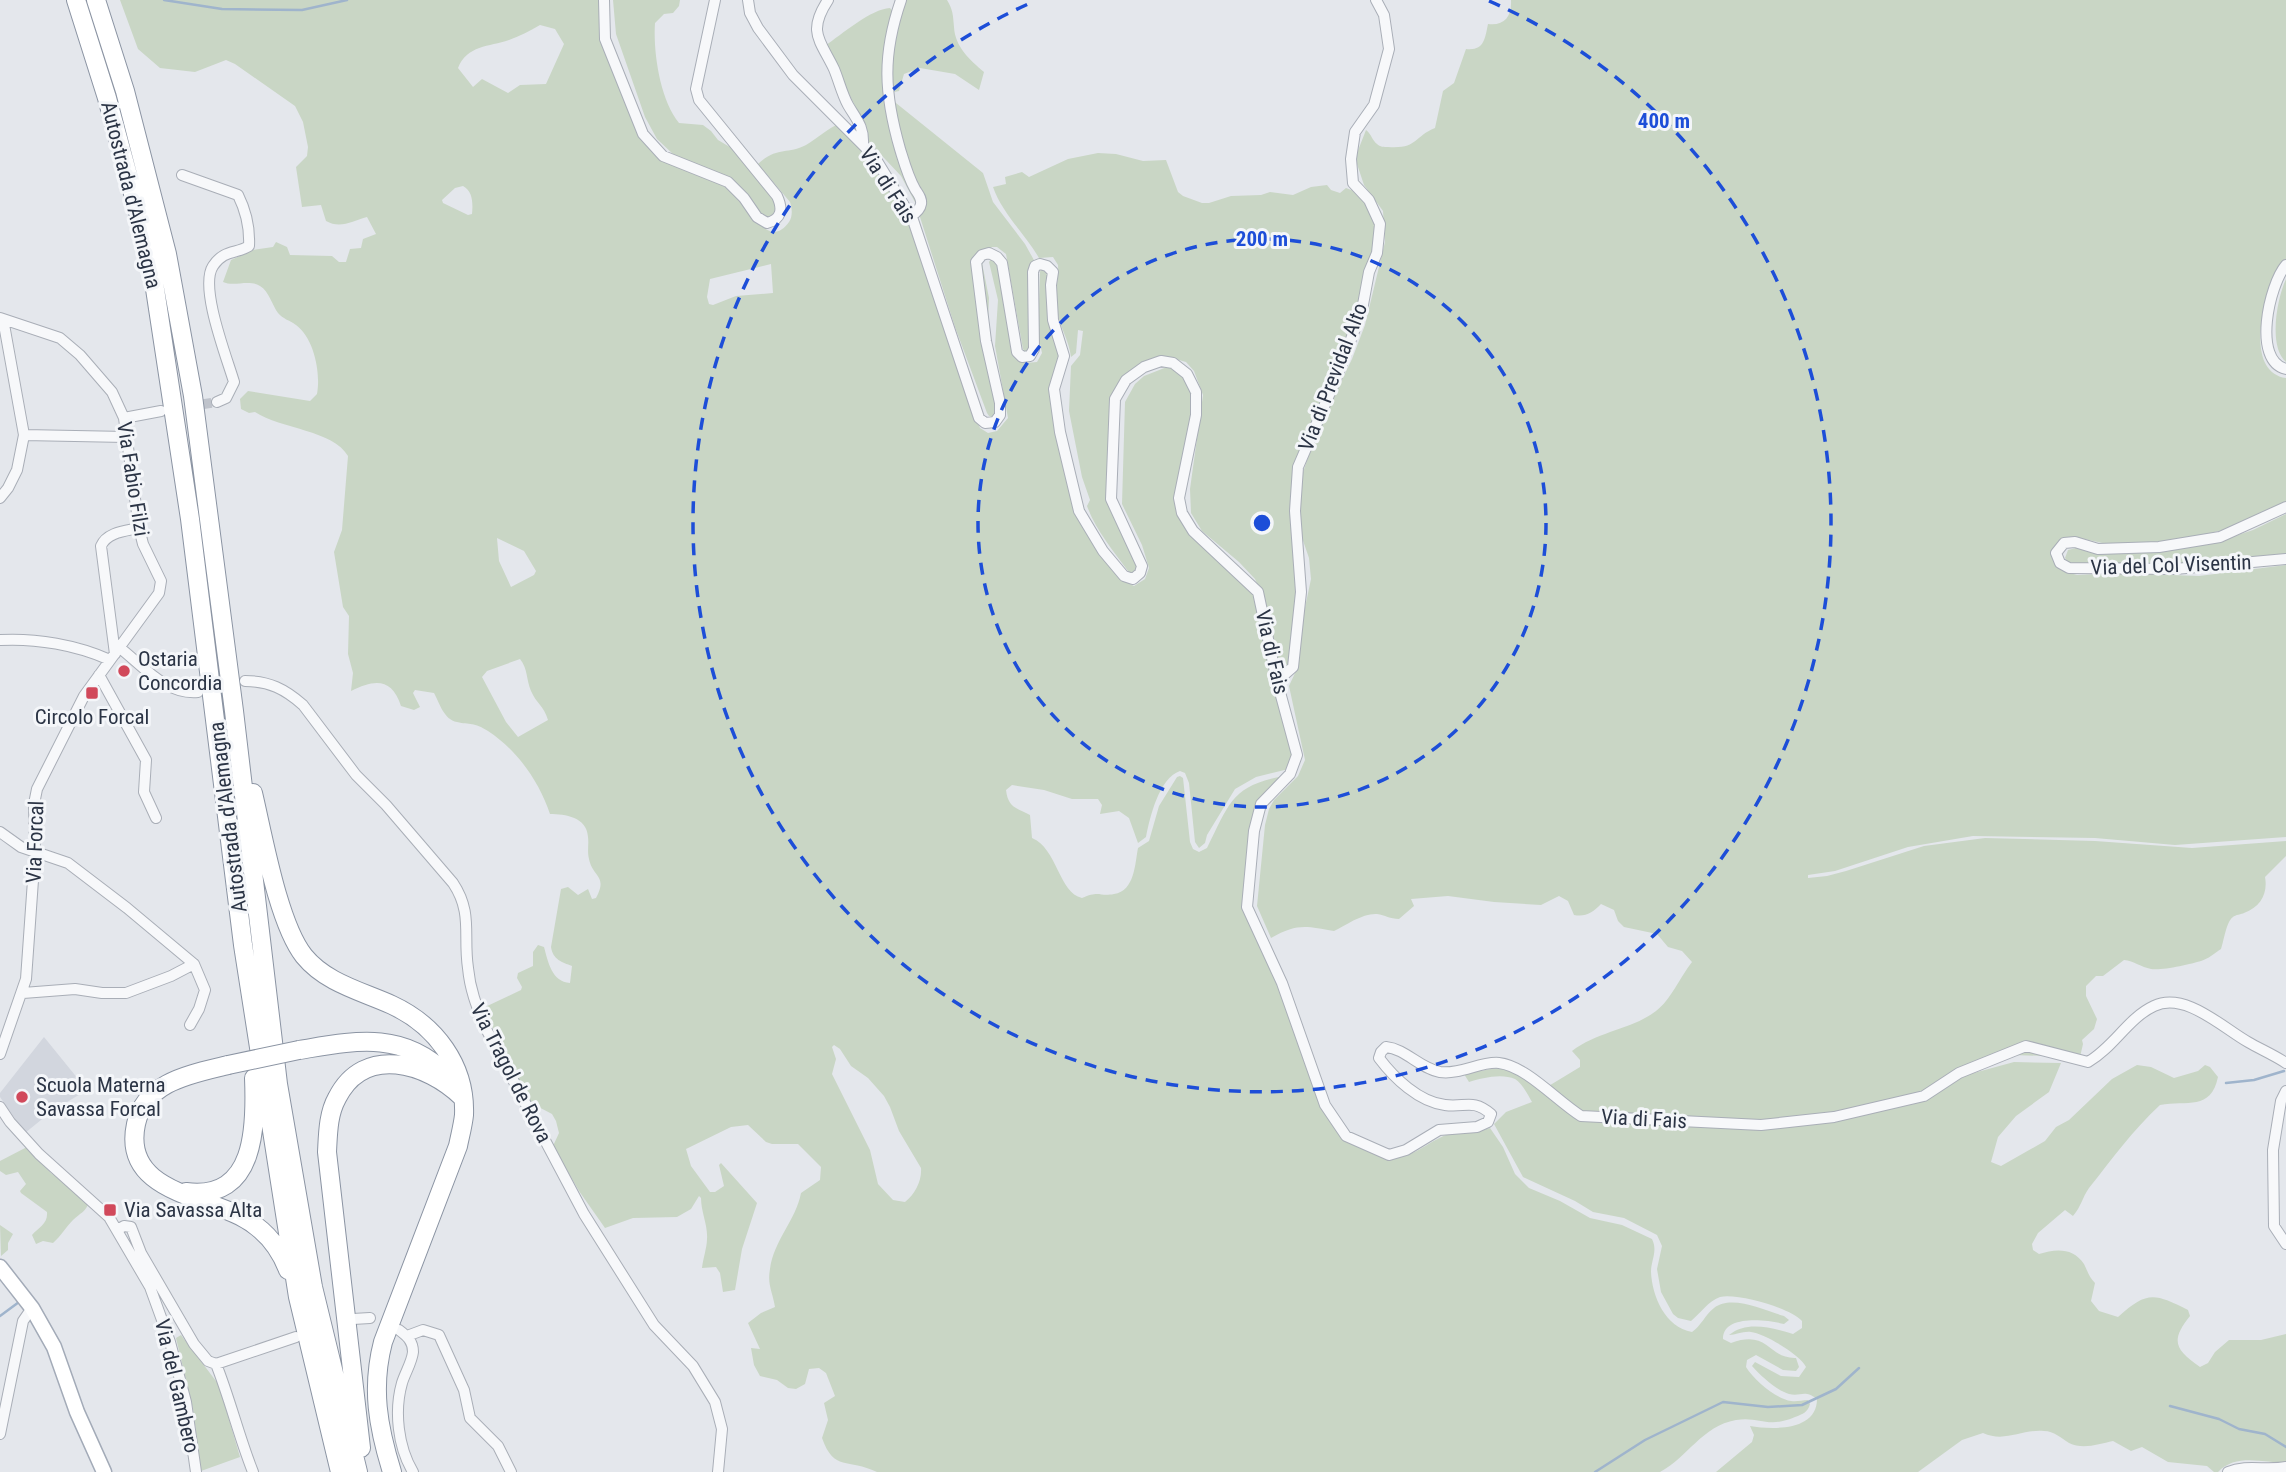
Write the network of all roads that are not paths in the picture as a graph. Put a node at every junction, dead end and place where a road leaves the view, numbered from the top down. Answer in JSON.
{"nodes":[{"id":1,"x":76,"y":0,"type":"edge"},
{"id":2,"x":604,"y":0,"type":"edge"},
{"id":3,"x":715,"y":0,"type":"edge"},
{"id":4,"x":748,"y":0,"type":"edge"},
{"id":5,"x":828,"y":0,"type":"edge"},
{"id":6,"x":901,"y":0,"type":"edge"},
{"id":7,"x":1376,"y":0,"type":"edge"},
{"id":8,"x":98,"y":6,"type":"edge"},
{"id":9,"x":863,"y":144,"type":"junction"},
{"id":10,"x":182,"y":175,"type":"dead end"},
{"id":11,"x":911,"y":215,"type":"junction"},
{"id":12,"x":2286,"y":265,"type":"edge"},
{"id":13,"x":2,"y":318,"type":"edge"},
{"id":14,"x":2286,"y":369,"type":"edge"},
{"id":15,"x":217,"y":402,"type":"dead end"},
{"id":16,"x":161,"y":411,"type":"tunnel mouth"},
{"id":17,"x":124,"y":418,"type":"junction"},
{"id":18,"x":24,"y":435,"type":"junction"},
{"id":19,"x":126,"y":438,"type":"junction"},
{"id":20,"x":0,"y":498,"type":"edge"},
{"id":21,"x":2286,"y":507,"type":"edge"},
{"id":22,"x":139,"y":528,"type":"junction"},
{"id":23,"x":2286,"y":559,"type":"edge"},
{"id":24,"x":0,"y":640,"type":"edge"},
{"id":25,"x":115,"y":654,"type":"junction"},
{"id":26,"x":99,"y":675,"type":"junction"},
{"id":27,"x":245,"y":681,"type":"dead end"},
{"id":28,"x":1277,"y":681,"type":"junction"},
{"id":29,"x":198,"y":692,"type":"dead end"},
{"id":30,"x":234,"y":711,"type":"junction"},
{"id":31,"x":156,"y":818,"type":"dead end"},
{"id":32,"x":0,"y":832,"type":"edge"},
{"id":33,"x":34,"y":852,"type":"junction"},
{"id":34,"x":243,"y":944,"type":"junction"},
{"id":35,"x":194,"y":964,"type":"junction"},
{"id":36,"x":23,"y":993,"type":"junction"},
{"id":37,"x":190,"y":1025,"type":"dead end"},
{"id":38,"x":0,"y":1054,"type":"edge"},
{"id":39,"x":2286,"y":1063,"type":"edge"},
{"id":40,"x":2286,"y":1091,"type":"edge"},
{"id":41,"x":462,"y":1097,"type":"junction"},
{"id":42,"x":0,"y":1107,"type":"edge"},
{"id":43,"x":176,"y":1191,"type":"junction"},
{"id":44,"x":117,"y":1230,"type":"junction"},
{"id":45,"x":2286,"y":1244,"type":"edge"},
{"id":46,"x":0,"y":1267,"type":"edge"},
{"id":47,"x":298,"y":1297,"type":"junction"},
{"id":48,"x":32,"y":1308,"type":"junction"},
{"id":49,"x":370,"y":1318,"type":"dead end"},
{"id":50,"x":353,"y":1319,"type":"dead end"},
{"id":51,"x":296,"y":1337,"type":"dead end"},
{"id":52,"x":216,"y":1364,"type":"junction"},
{"id":53,"x":0,"y":1434,"type":"edge"},
{"id":54,"x":2286,"y":1468,"type":"edge"},
{"id":55,"x":104,"y":1472,"type":"edge"},
{"id":56,"x":196,"y":1472,"type":"edge"},
{"id":57,"x":253,"y":1472,"type":"edge"},
{"id":58,"x":340,"y":1472,"type":"edge"},
{"id":59,"x":358,"y":1472,"type":"edge"},
{"id":60,"x":364,"y":1472,"type":"edge"},
{"id":61,"x":392,"y":1472,"type":"edge"},
{"id":62,"x":413,"y":1472,"type":"edge"},
{"id":63,"x":511,"y":1472,"type":"edge"},
{"id":64,"x":718,"y":1472,"type":"edge"},
{"id":65,"x":2228,"y":1472,"type":"edge"}],
"edges":[{"from":1,"to":34,"type":"highway","name":"Autostrada d'Alemagna"},
{"from":2,"to":3,"type":"street"},
{"from":4,"to":9,"type":"street","name":"Via di Fais"},
{"from":5,"to":9,"type":"street"},
{"from":6,"to":11,"type":"street"},
{"from":7,"to":28,"type":"street","name":"Via di Previdal Alto"},
{"from":8,"to":30,"type":"highway","name":"Autostrada d'Alemagna"},
{"from":9,"to":11,"type":"street","name":"Via di Fais"},
{"from":10,"to":15,"type":"street"},
{"from":11,"to":28,"type":"street","name":"Via di Fais"},
{"from":12,"to":14,"type":"street"},
{"from":13,"to":17,"type":"street","name":"Via Fabio Filzi"},
{"from":13,"to":18,"type":"street"},
{"from":16,"to":17,"type":"street"},
{"from":17,"to":19,"type":"street","name":"Via Fabio Filzi"},
{"from":18,"to":19,"type":"street"},
{"from":18,"to":20,"type":"street"},
{"from":19,"to":22,"type":"street","name":"Via Fabio Filzi"},
{"from":21,"to":23,"type":"street","name":"Via del Col Visentin"},
{"from":22,"to":25,"type":"street","name":"Via Fabio Filzi"},
{"from":22,"to":25,"type":"street"},
{"from":24,"to":25,"type":"street"},
{"from":25,"to":26,"type":"street","name":"Via Forcal"},
{"from":25,"to":29,"type":"street"},
{"from":26,"to":31,"type":"street"},
{"from":26,"to":33,"type":"street","name":"Via Forcal"},
{"from":27,"to":64,"type":"street","name":"Via Tragol de Rova"},
{"from":28,"to":39,"type":"street","name":"Via di Fais"},
{"from":30,"to":41,"type":"highway"},
{"from":30,"to":59,"type":"highway","name":"Autostrada d'Alemagna"},
{"from":32,"to":33,"type":"street"},
{"from":33,"to":35,"type":"street"},
{"from":33,"to":36,"type":"street","name":"Via Forcal"},
{"from":34,"to":43,"type":"highway"},
{"from":34,"to":47,"type":"highway","name":"Autostrada d'Alemagna"},
{"from":35,"to":36,"type":"street"},
{"from":35,"to":37,"type":"street"},
{"from":36,"to":38,"type":"street","name":"Via Forcal"},
{"from":40,"to":45,"type":"street"},
{"from":41,"to":43,"type":"highway","bridge":true},
{"from":41,"to":60,"type":"highway"},
{"from":41,"to":61,"type":"highway"},
{"from":42,"to":44,"type":"street","name":"Via del Gambero"},
{"from":43,"to":47,"type":"highway"},
{"from":44,"to":52,"type":"street"},
{"from":44,"to":56,"type":"street","name":"Via del Gambero"},
{"from":46,"to":48,"type":"main road"},
{"from":47,"to":58,"type":"highway","name":"Autostrada d'Alemagna"},
{"from":48,"to":53,"type":"street"},
{"from":48,"to":55,"type":"main road"},
{"from":49,"to":50,"type":"street"},
{"from":51,"to":52,"type":"street"},
{"from":52,"to":57,"type":"street"},
{"from":54,"to":65,"type":"street"},
{"from":62,"to":63,"type":"street"}]}
